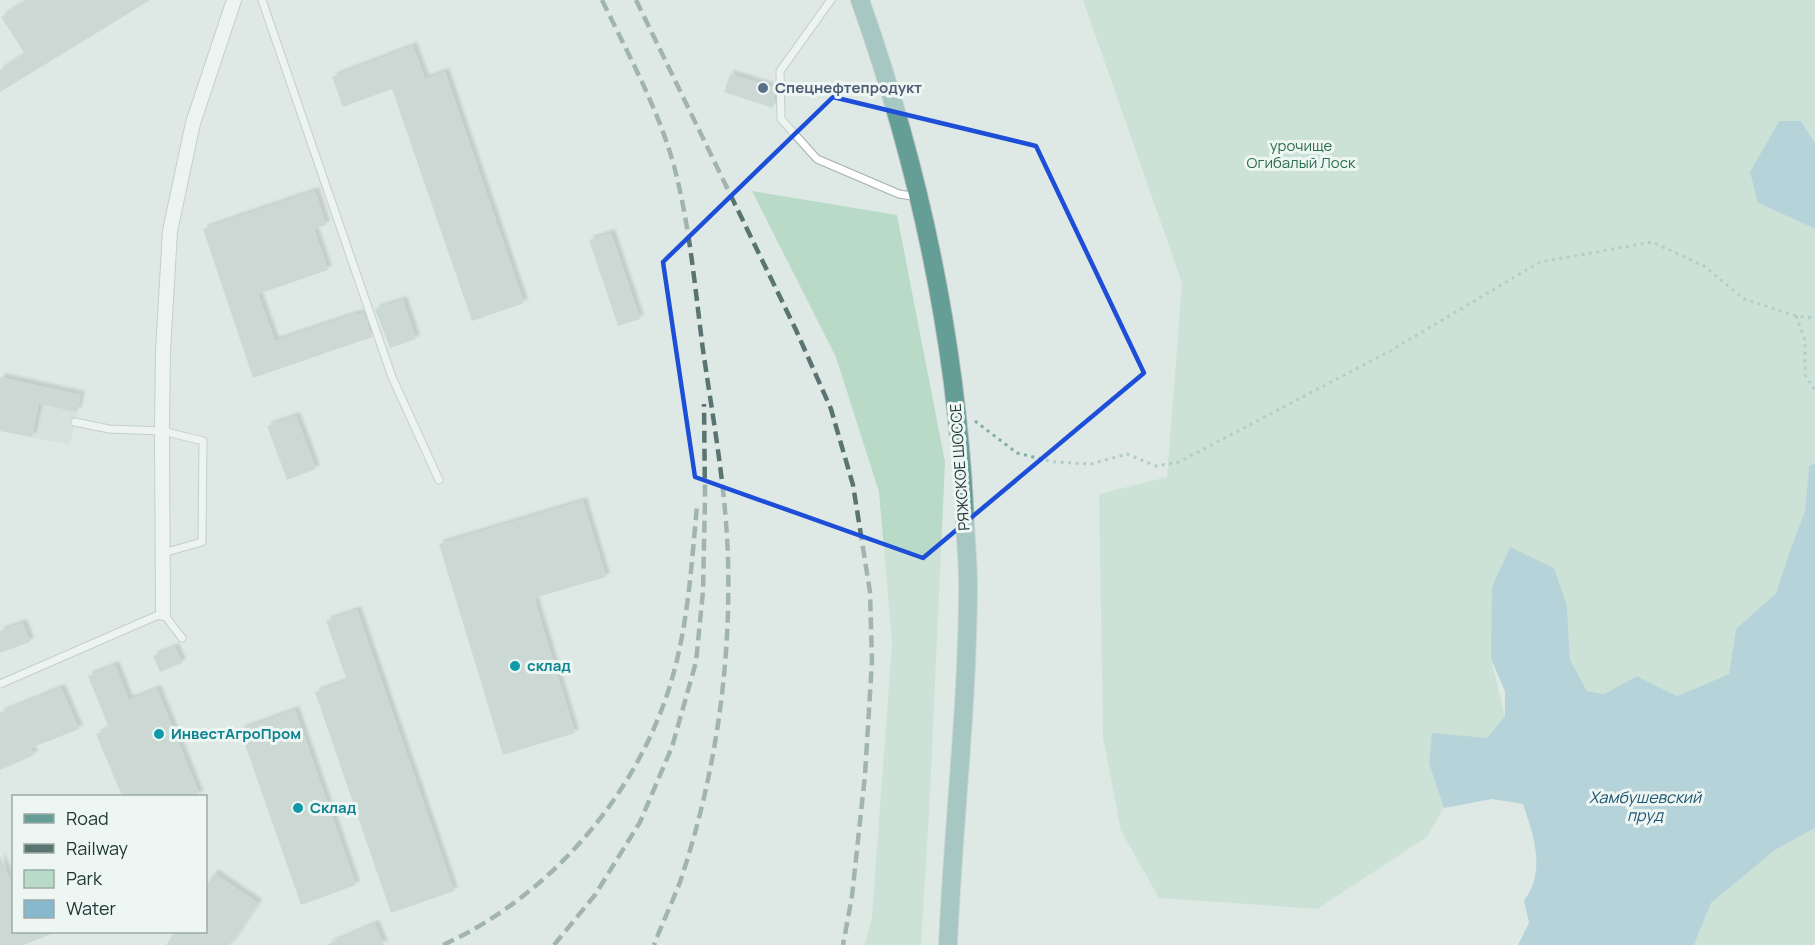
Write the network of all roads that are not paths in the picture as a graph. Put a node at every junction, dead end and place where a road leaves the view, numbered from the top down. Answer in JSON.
{"nodes":[{"id":1,"x":234,"y":0,"type":"edge"},
{"id":2,"x":262,"y":0,"type":"edge"},
{"id":3,"x":831,"y":0,"type":"edge"},
{"id":4,"x":860,"y":0,"type":"edge"},
{"id":5,"x":920,"y":198,"type":"junction"},
{"id":6,"x":75,"y":422,"type":"dead end"},
{"id":7,"x":162,"y":431,"type":"junction"},
{"id":8,"x":439,"y":480,"type":"dead end"},
{"id":9,"x":163,"y":553,"type":"junction"},
{"id":10,"x":163,"y":613,"type":"junction"},
{"id":11,"x":182,"y":638,"type":"dead end"},
{"id":12,"x":0,"y":684,"type":"edge"},
{"id":13,"x":948,"y":945,"type":"edge"}],
"edges":[{"from":1,"to":7,"type":"street"},
{"from":2,"to":8,"type":"lane"},
{"from":3,"to":5,"type":"lane"},
{"from":4,"to":5,"type":"main road","name":"РЯЖСКОЕ ШОССЕ"},
{"from":5,"to":13,"type":"main road","name":"РЯЖСКОЕ ШОССЕ"},
{"from":6,"to":7,"type":"lane"},
{"from":7,"to":9,"type":"street"},
{"from":7,"to":9,"type":"lane"},
{"from":9,"to":10,"type":"street"},
{"from":10,"to":11,"type":"lane"},
{"from":10,"to":12,"type":"lane"}]}
